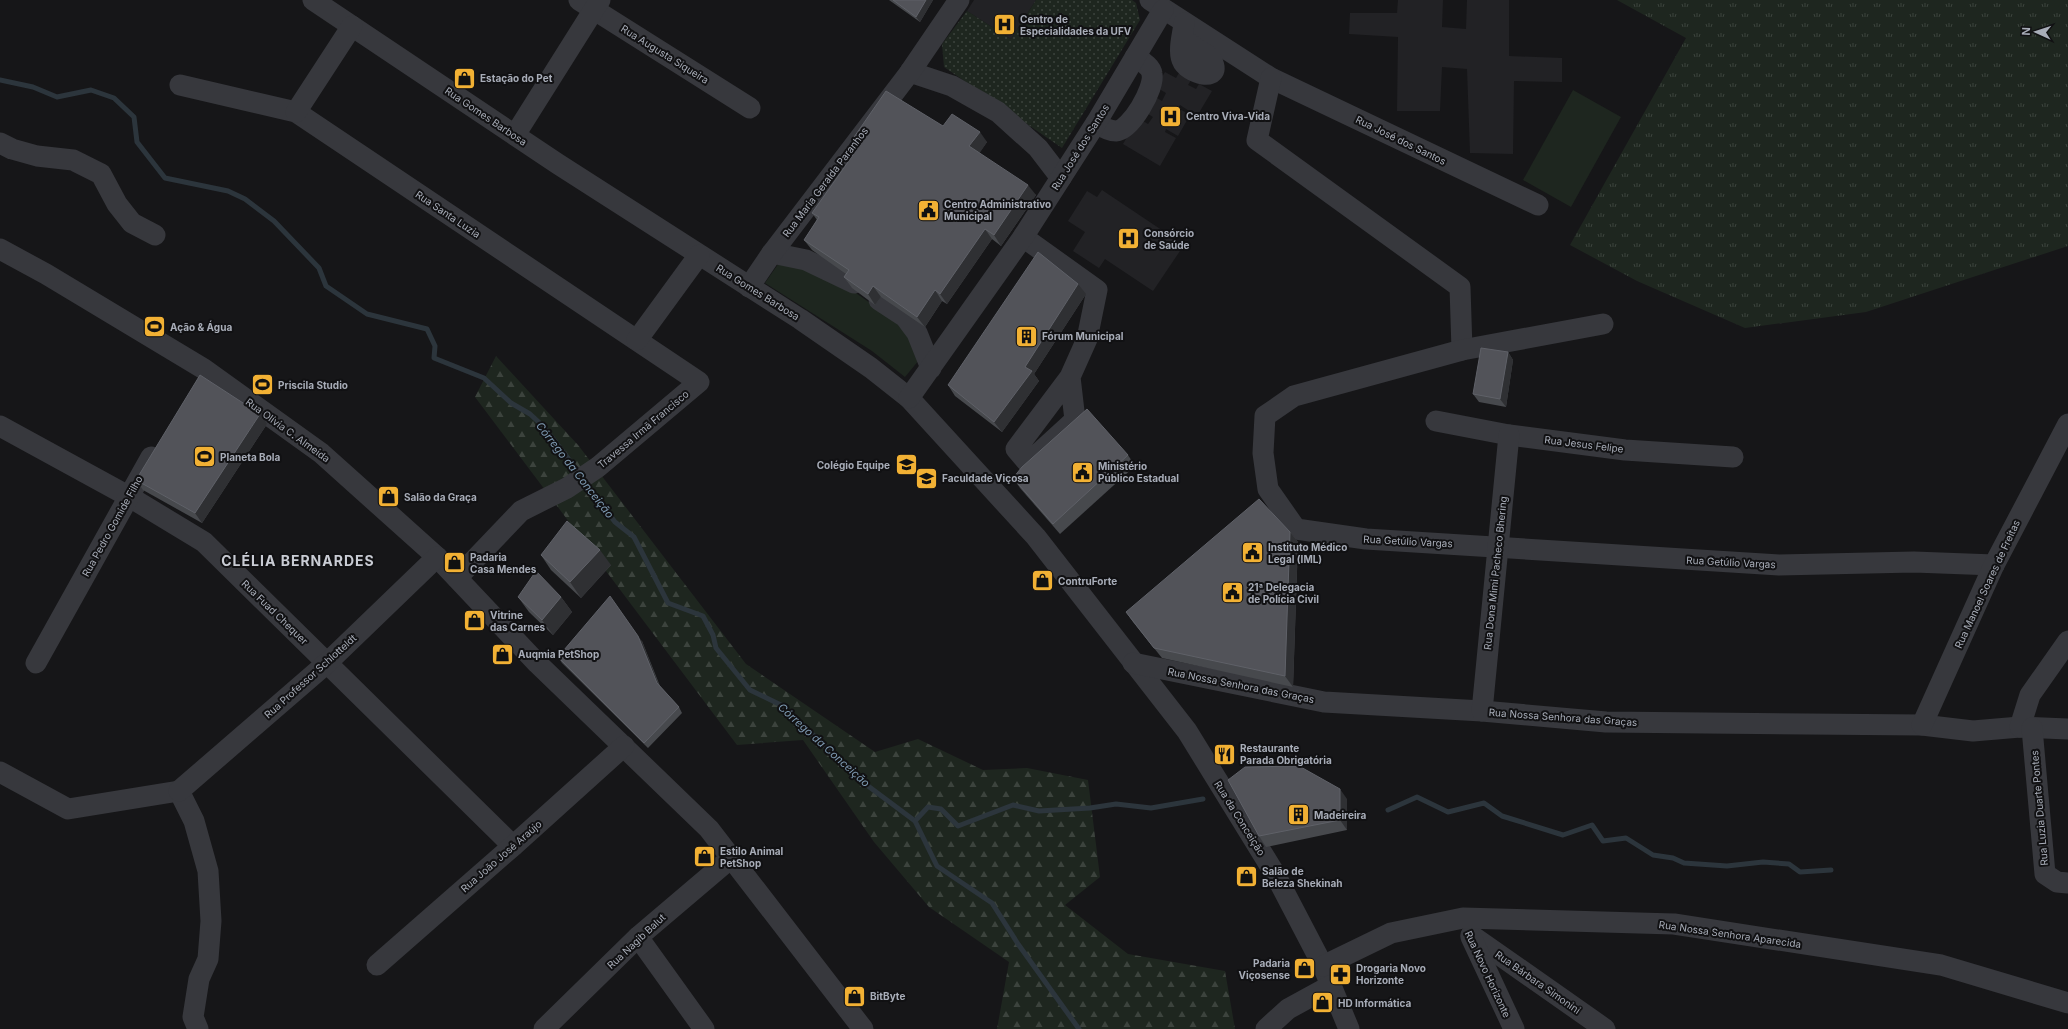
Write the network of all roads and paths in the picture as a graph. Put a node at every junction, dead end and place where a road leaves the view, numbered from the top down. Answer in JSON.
{"nodes":[{"id":1,"x":313,"y":0,"type":"edge"},
{"id":2,"x":959,"y":0,"type":"edge"},
{"id":3,"x":591,"y":3,"type":"edge"},
{"id":4,"x":1157,"y":5,"type":"edge"},
{"id":5,"x":352,"y":26,"type":"junction"},
{"id":6,"x":1136,"y":57,"type":"junction"},
{"id":7,"x":910,"y":72,"type":"junction"},
{"id":8,"x":1271,"y":78,"type":"junction"},
{"id":9,"x":180,"y":86,"type":"dead end"},
{"id":10,"x":750,"y":108,"type":"dead end"},
{"id":11,"x":296,"y":112,"type":"junction"},
{"id":12,"x":1096,"y":123,"type":"junction"},
{"id":13,"x":515,"y":135,"type":"junction"},
{"id":14,"x":0,"y":143,"type":"edge"},
{"id":15,"x":1061,"y":178,"type":"junction"},
{"id":16,"x":1538,"y":205,"type":"dead end"},
{"id":17,"x":156,"y":234,"type":"dead end"},
{"id":18,"x":1023,"y":237,"type":"junction"},
{"id":19,"x":0,"y":249,"type":"edge"},
{"id":20,"x":772,"y":253,"type":"junction"},
{"id":21,"x":699,"y":255,"type":"junction"},
{"id":22,"x":854,"y":283,"type":"edge"},
{"id":23,"x":749,"y":287,"type":"junction"},
{"id":24,"x":879,"y":300,"type":"edge"},
{"id":25,"x":1603,"y":324,"type":"dead end"},
{"id":26,"x":637,"y":340,"type":"junction"},
{"id":27,"x":1462,"y":350,"type":"junction"},
{"id":28,"x":931,"y":368,"type":"junction"},
{"id":29,"x":1070,"y":377,"type":"dead end"},
{"id":30,"x":699,"y":382,"type":"joint"},
{"id":31,"x":909,"y":398,"type":"junction"},
{"id":32,"x":1436,"y":421,"type":"dead end"},
{"id":33,"x":2068,"y":424,"type":"edge"},
{"id":34,"x":0,"y":426,"type":"edge"},
{"id":35,"x":1510,"y":435,"type":"junction"},
{"id":36,"x":160,"y":443,"type":"edge"},
{"id":37,"x":1733,"y":457,"type":"dead end"},
{"id":38,"x":128,"y":496,"type":"junction"},
{"id":39,"x":1498,"y":546,"type":"junction"},
{"id":40,"x":437,"y":557,"type":"junction"},
{"id":41,"x":1994,"y":564,"type":"junction"},
{"id":42,"x":456,"y":578,"type":"junction"},
{"id":43,"x":2068,"y":641,"type":"edge"},
{"id":44,"x":36,"y":663,"type":"dead end"},
{"id":45,"x":327,"y":663,"type":"junction"},
{"id":46,"x":1133,"y":663,"type":"junction"},
{"id":47,"x":1482,"y":711,"type":"junction"},
{"id":48,"x":1922,"y":725,"type":"junction"},
{"id":49,"x":2026,"y":727,"type":"junction"},
{"id":50,"x":2068,"y":729,"type":"edge"},
{"id":51,"x":624,"y":746,"type":"junction"},
{"id":52,"x":0,"y":772,"type":"edge"},
{"id":53,"x":179,"y":791,"type":"junction"},
{"id":54,"x":513,"y":846,"type":"junction"},
{"id":55,"x":731,"y":858,"type":"junction"},
{"id":56,"x":2062,"y":882,"type":"edge"},
{"id":57,"x":1466,"y":927,"type":"junction"},
{"id":58,"x":638,"y":937,"type":"junction"},
{"id":59,"x":377,"y":965,"type":"dead end"},
{"id":60,"x":1323,"y":966,"type":"junction"},
{"id":61,"x":1330,"y":986,"type":"junction"},
{"id":62,"x":2068,"y":1003,"type":"edge"},
{"id":63,"x":198,"y":1029,"type":"edge"},
{"id":64,"x":544,"y":1029,"type":"edge"},
{"id":65,"x":704,"y":1029,"type":"edge"},
{"id":66,"x":863,"y":1029,"type":"edge"},
{"id":67,"x":1266,"y":1029,"type":"edge"},
{"id":68,"x":1349,"y":1029,"type":"edge"},
{"id":69,"x":1514,"y":1029,"type":"edge"},
{"id":70,"x":1605,"y":1029,"type":"edge"}],
"edges":[{"from":1,"to":5,"type":"street","name":"Rua Gomes Barbosa"},
{"from":2,"to":7,"type":"street","name":"Rua Maria Geralda Paranhos"},
{"from":3,"to":10,"type":"street","name":"Rua Augusta Siqueira"},
{"from":3,"to":13,"type":"street"},
{"from":4,"to":6,"type":"street","name":"Rua José dos Santos"},
{"from":4,"to":8,"type":"street","name":"Rua José dos Santos"},
{"from":5,"to":11,"type":"street"},
{"from":5,"to":13,"type":"street","name":"Rua Gomes Barbosa"},
{"from":6,"to":12,"type":"street","name":"Rua José dos Santos"},
{"from":6,"to":12,"type":"street"},
{"from":7,"to":15,"type":"street"},
{"from":7,"to":20,"type":"street","name":"Rua Maria Geralda Paranhos"},
{"from":8,"to":16,"type":"street","name":"Rua José dos Santos"},
{"from":8,"to":27,"type":"street"},
{"from":9,"to":11,"type":"street","name":"Rua Santa Luzia"},
{"from":11,"to":26,"type":"street","name":"Rua Santa Luzia"},
{"from":12,"to":15,"type":"street","name":"Rua José dos Santos"},
{"from":13,"to":21,"type":"street","name":"Rua Gomes Barbosa"},
{"from":14,"to":17,"type":"street"},
{"from":15,"to":18,"type":"street","name":"Rua José dos Santos"},
{"from":18,"to":28,"type":"street","name":"Rua José dos Santos"},
{"from":18,"to":29,"type":"street"},
{"from":19,"to":40,"type":"street","name":"Rua Olívia C. Almeida"},
{"from":20,"to":22,"type":"street"},
{"from":20,"to":23,"type":"street","name":"Rua Maria Geralda Paranhos"},
{"from":21,"to":23,"type":"street","name":"Rua Gomes Barbosa"},
{"from":21,"to":26,"type":"street"},
{"from":23,"to":31,"type":"street","name":"Rua Gomes Barbosa"},
{"from":24,"to":28,"type":"street"},
{"from":25,"to":27,"type":"street","name":"Rua Getúlio Vargas"},
{"from":26,"to":30,"type":"street","name":"Rua Santa Luzia"},
{"from":27,"to":39,"type":"street","name":"Rua Getúlio Vargas"},
{"from":28,"to":31,"type":"street","name":"Rua José dos Santos"},
{"from":30,"to":42,"type":"street","name":"Travessa Irmã Francisco"},
{"from":31,"to":46,"type":"street","name":"Rua Gomes Barbosa"},
{"from":32,"to":35,"type":"street","name":"Rua Jesus Felipe"},
{"from":33,"to":41,"type":"street","name":"Rua Manoel Soares de Freitas"},
{"from":34,"to":38,"type":"street","name":"Rua Fuad Chequer"},
{"from":35,"to":37,"type":"street","name":"Rua Jesus Felipe"},
{"from":35,"to":39,"type":"street","name":"Rua Dona Mimi Pacheco Bhering"},
{"from":36,"to":38,"type":"street","name":"Rua Pedro Gomide Filho"},
{"from":38,"to":44,"type":"street","name":"Rua Pedro Gomide Filho"},
{"from":38,"to":45,"type":"street","name":"Rua Fuad Chequer"},
{"from":39,"to":41,"type":"street","name":"Rua Getúlio Vargas"},
{"from":39,"to":47,"type":"street","name":"Rua Dona Mimi Pacheco Bhering"},
{"from":40,"to":42,"type":"street","name":"Rua Olívia C. Almeida"},
{"from":40,"to":45,"type":"street","name":"Rua Professor Schlotteldt"},
{"from":41,"to":48,"type":"street","name":"Rua Manoel Soares de Freitas"},
{"from":42,"to":51,"type":"street","name":"Rua Olívia C. Almeida"},
{"from":43,"to":49,"type":"street"},
{"from":45,"to":53,"type":"street","name":"Rua Professor Schlotteldt"},
{"from":45,"to":54,"type":"street","name":"Rua Fuad Chequer"},
{"from":46,"to":47,"type":"street","name":"Rua Nossa Senhora das Graças"},
{"from":46,"to":60,"type":"street","name":"Rua da Conceição"},
{"from":47,"to":48,"type":"street","name":"Rua Nossa Senhora das Graças"},
{"from":48,"to":49,"type":"street","name":"Rua Nossa Senhora das Graças"},
{"from":49,"to":50,"type":"street","name":"Rua Nossa Senhora das Graças"},
{"from":49,"to":56,"type":"street","name":"Rua Luzia Duarte Pontes"},
{"from":51,"to":54,"type":"street","name":"Rua João José Araújo"},
{"from":51,"to":55,"type":"street","name":"Rua Olívia C. Almeida"},
{"from":52,"to":53,"type":"street"},
{"from":53,"to":63,"type":"street"},
{"from":54,"to":59,"type":"street","name":"Rua João José Araújo"},
{"from":55,"to":58,"type":"street","name":"Rua Nagib Balut"},
{"from":55,"to":66,"type":"street","name":"Rua Olívia C. Almeida"},
{"from":57,"to":60,"type":"street","name":"Rua Nossa Senhora Aparecida"},
{"from":57,"to":62,"type":"street","name":"Rua Nossa Senhora Aparecida"},
{"from":57,"to":69,"type":"street","name":"Rua Novo Horizonte"},
{"from":57,"to":70,"type":"street","name":"Rua Bárbara Simonini"},
{"from":58,"to":64,"type":"street","name":"Rua Nagib Balut"},
{"from":58,"to":65,"type":"street"},
{"from":60,"to":61,"type":"street","name":"Rua da Conceição"},
{"from":61,"to":67,"type":"street"},
{"from":61,"to":68,"type":"street","name":"Rua da Conceição"}]}
